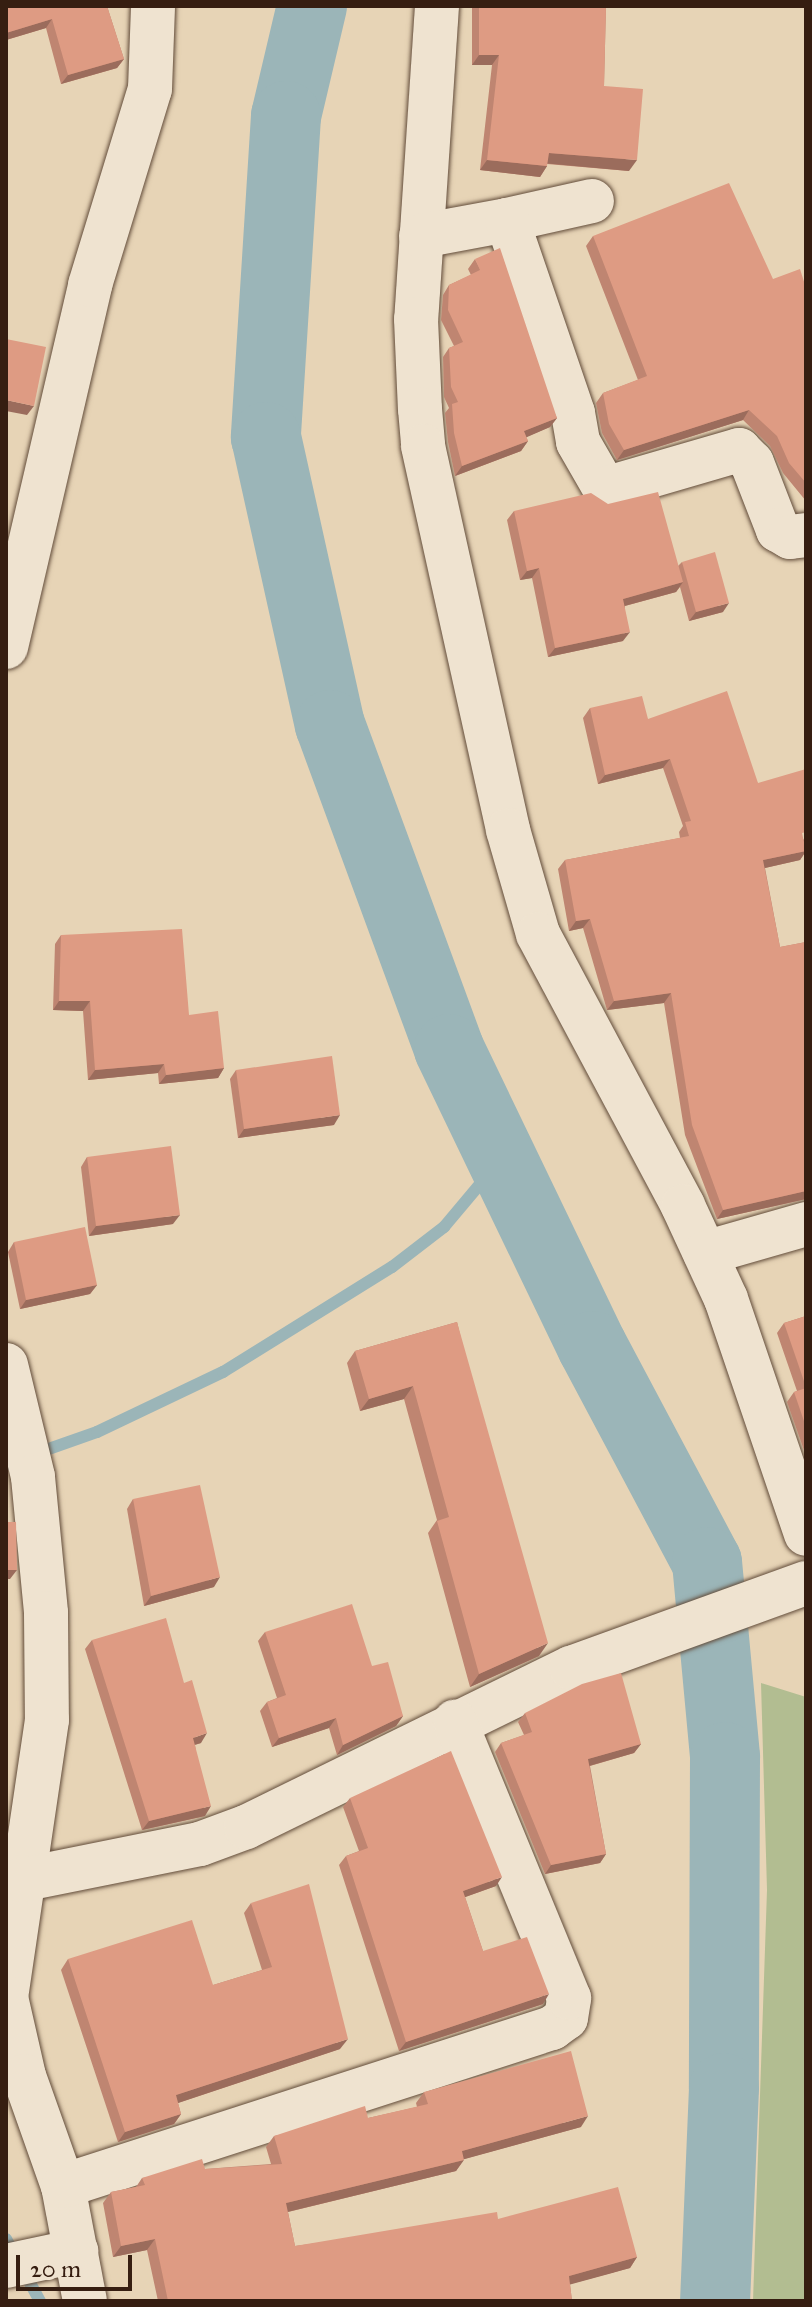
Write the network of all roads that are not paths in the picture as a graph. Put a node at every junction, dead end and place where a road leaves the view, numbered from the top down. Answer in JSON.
{"nodes":[{"id":1,"x":153,"y":6,"type":"edge"},
{"id":2,"x":437,"y":6,"type":"edge"},
{"id":3,"x":592,"y":201,"type":"dead end"},
{"id":4,"x":507,"y":220,"type":"junction"},
{"id":5,"x":421,"y":236,"type":"junction"},
{"id":6,"x":806,"y":535,"type":"edge"},
{"id":7,"x":6,"y":647,"type":"edge"},
{"id":8,"x":806,"y":1224,"type":"edge"},
{"id":9,"x":705,"y":1253,"type":"junction"},
{"id":10,"x":6,"y":1365,"type":"edge"},
{"id":11,"x":806,"y":1534,"type":"edge"},
{"id":12,"x":797,"y":1588,"type":"edge"},
{"id":13,"x":455,"y":1722,"type":"junction"},
{"id":14,"x":21,"y":1880,"type":"junction"},
{"id":15,"x":6,"y":1997,"type":"edge"},
{"id":16,"x":63,"y":2186,"type":"junction"},
{"id":17,"x":62,"y":2253,"type":"junction"},
{"id":18,"x":6,"y":2266,"type":"edge"},
{"id":19,"x":85,"y":2301,"type":"edge"}],
"edges":[{"from":1,"to":7,"type":"street"},
{"from":2,"to":5,"type":"street"},
{"from":3,"to":4,"type":"street"},
{"from":4,"to":5,"type":"street"},
{"from":4,"to":6,"type":"street"},
{"from":5,"to":9,"type":"street"},
{"from":8,"to":9,"type":"street"},
{"from":9,"to":11,"type":"street"},
{"from":10,"to":14,"type":"street"},
{"from":12,"to":13,"type":"street"},
{"from":13,"to":14,"type":"street"},
{"from":13,"to":16,"type":"street"},
{"from":14,"to":15,"type":"street"},
{"from":15,"to":16,"type":"street"},
{"from":16,"to":17,"type":"street"},
{"from":17,"to":18,"type":"street"},
{"from":17,"to":19,"type":"street"}]}
